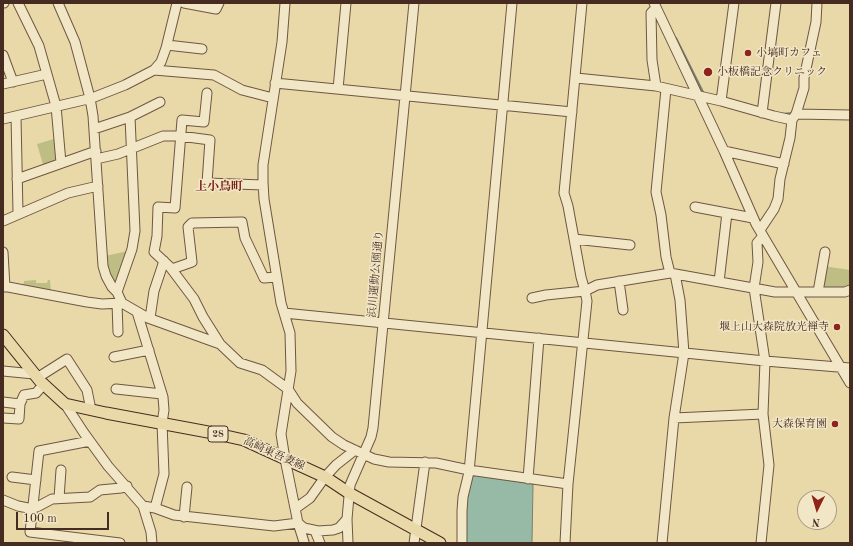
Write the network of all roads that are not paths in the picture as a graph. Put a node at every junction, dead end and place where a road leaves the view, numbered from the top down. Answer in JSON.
{"nodes":[{"id":1,"x":18,"y":3,"type":"edge"},
{"id":2,"x":58,"y":3,"type":"edge"},
{"id":3,"x":177,"y":3,"type":"edge"},
{"id":4,"x":184,"y":3,"type":"edge"},
{"id":5,"x":219,"y":3,"type":"edge"},
{"id":6,"x":285,"y":3,"type":"edge"},
{"id":7,"x":346,"y":3,"type":"edge"},
{"id":8,"x":414,"y":3,"type":"edge"},
{"id":9,"x":512,"y":3,"type":"edge"},
{"id":10,"x":582,"y":3,"type":"edge"},
{"id":11,"x":734,"y":3,"type":"edge"},
{"id":12,"x":776,"y":3,"type":"edge"},
{"id":13,"x":817,"y":3,"type":"edge"},
{"id":14,"x":655,"y":5,"type":"edge"},
{"id":15,"x":167,"y":46,"type":"junction"},
{"id":16,"x":202,"y":49,"type":"dead end"},
{"id":17,"x":3,"y":55,"type":"edge"},
{"id":18,"x":154,"y":70,"type":"junction"},
{"id":19,"x":47,"y":74,"type":"junction"},
{"id":20,"x":576,"y":78,"type":"junction"},
{"id":21,"x":13,"y":82,"type":"junction"},
{"id":22,"x":275,"y":83,"type":"junction"},
{"id":23,"x":3,"y":84,"type":"edge"},
{"id":24,"x":656,"y":86,"type":"junction"},
{"id":25,"x":666,"y":89,"type":"junction"},
{"id":26,"x":338,"y":90,"type":"junction"},
{"id":27,"x":207,"y":93,"type":"dead end"},
{"id":28,"x":698,"y":95,"type":"junction"},
{"id":29,"x":405,"y":96,"type":"junction"},
{"id":30,"x":90,"y":98,"type":"junction"},
{"id":31,"x":273,"y":98,"type":"junction"},
{"id":32,"x":721,"y":101,"type":"junction"},
{"id":33,"x":160,"y":102,"type":"dead end"},
{"id":34,"x":56,"y":106,"type":"junction"},
{"id":35,"x":503,"y":106,"type":"junction"},
{"id":36,"x":572,"y":112,"type":"junction"},
{"id":37,"x":762,"y":113,"type":"junction"},
{"id":38,"x":850,"y":115,"type":"edge"},
{"id":39,"x":16,"y":116,"type":"junction"},
{"id":40,"x":794,"y":117,"type":"junction"},
{"id":41,"x":130,"y":118,"type":"junction"},
{"id":42,"x":3,"y":119,"type":"edge"},
{"id":43,"x":94,"y":129,"type":"junction"},
{"id":44,"x":180,"y":136,"type":"junction"},
{"id":45,"x":131,"y":149,"type":"junction"},
{"id":46,"x":724,"y":151,"type":"junction"},
{"id":47,"x":96,"y":155,"type":"junction"},
{"id":48,"x":61,"y":163,"type":"junction"},
{"id":49,"x":784,"y":164,"type":"junction"},
{"id":50,"x":17,"y":179,"type":"junction"},
{"id":51,"x":263,"y":185,"type":"junction"},
{"id":52,"x":98,"y":186,"type":"junction"},
{"id":53,"x":695,"y":207,"type":"dead end"},
{"id":54,"x":18,"y":213,"type":"junction"},
{"id":55,"x":727,"y":213,"type":"junction"},
{"id":56,"x":753,"y":218,"type":"junction"},
{"id":57,"x":3,"y":221,"type":"edge"},
{"id":58,"x":761,"y":233,"type":"junction"},
{"id":59,"x":574,"y":239,"type":"junction"},
{"id":60,"x":630,"y":245,"type":"dead end"},
{"id":61,"x":3,"y":252,"type":"edge"},
{"id":62,"x":825,"y":252,"type":"dead end"},
{"id":63,"x":164,"y":261,"type":"junction"},
{"id":64,"x":172,"y":269,"type":"junction"},
{"id":65,"x":672,"y":273,"type":"junction"},
{"id":66,"x":276,"y":277,"type":"junction"},
{"id":67,"x":619,"y":281,"type":"junction"},
{"id":68,"x":719,"y":282,"type":"junction"},
{"id":69,"x":4,"y":287,"type":"edge"},
{"id":70,"x":754,"y":288,"type":"junction"},
{"id":71,"x":850,"y":290,"type":"edge"},
{"id":72,"x":585,"y":291,"type":"junction"},
{"id":73,"x":117,"y":292,"type":"junction"},
{"id":74,"x":795,"y":292,"type":"junction"},
{"id":75,"x":818,"y":292,"type":"junction"},
{"id":76,"x":532,"y":298,"type":"dead end"},
{"id":77,"x":120,"y":303,"type":"junction"},
{"id":78,"x":624,"y":310,"type":"dead end"},
{"id":79,"x":137,"y":312,"type":"junction"},
{"id":80,"x":284,"y":313,"type":"junction"},
{"id":81,"x":150,"y":318,"type":"junction"},
{"id":82,"x":384,"y":324,"type":"junction"},
{"id":83,"x":118,"y":332,"type":"dead end"},
{"id":84,"x":481,"y":332,"type":"junction"},
{"id":85,"x":3,"y":335,"type":"edge"},
{"id":86,"x":539,"y":338,"type":"junction"},
{"id":87,"x":583,"y":343,"type":"junction"},
{"id":88,"x":220,"y":344,"type":"junction"},
{"id":89,"x":149,"y":350,"type":"junction"},
{"id":90,"x":684,"y":353,"type":"junction"},
{"id":91,"x":114,"y":357,"type":"dead end"},
{"id":92,"x":764,"y":361,"type":"junction"},
{"id":93,"x":840,"y":367,"type":"junction"},
{"id":94,"x":850,"y":368,"type":"edge"},
{"id":95,"x":3,"y":371,"type":"edge"},
{"id":96,"x":38,"y":379,"type":"junction"},
{"id":97,"x":850,"y":383,"type":"edge"},
{"id":98,"x":116,"y":389,"type":"dead end"},
{"id":99,"x":288,"y":389,"type":"junction"},
{"id":100,"x":162,"y":394,"type":"junction"},
{"id":101,"x":3,"y":402,"type":"edge"},
{"id":102,"x":20,"y":404,"type":"junction"},
{"id":103,"x":65,"y":404,"type":"junction"},
{"id":104,"x":92,"y":410,"type":"junction"},
{"id":105,"x":763,"y":414,"type":"junction"},
{"id":106,"x":3,"y":418,"type":"edge"},
{"id":107,"x":674,"y":418,"type":"junction"},
{"id":108,"x":162,"y":424,"type":"junction"},
{"id":109,"x":90,"y":441,"type":"junction"},
{"id":110,"x":359,"y":452,"type":"junction"},
{"id":111,"x":285,"y":459,"type":"junction"},
{"id":112,"x":425,"y":462,"type":"junction"},
{"id":113,"x":61,"y":470,"type":"dead end"},
{"id":114,"x":469,"y":470,"type":"junction"},
{"id":115,"x":12,"y":477,"type":"dead end"},
{"id":116,"x":325,"y":477,"type":"junction"},
{"id":117,"x":528,"y":479,"type":"junction"},
{"id":118,"x":36,"y":480,"type":"junction"},
{"id":119,"x":568,"y":484,"type":"junction"},
{"id":120,"x":127,"y":486,"type":"junction"},
{"id":121,"x":187,"y":487,"type":"dead end"},
{"id":122,"x":349,"y":493,"type":"junction"},
{"id":123,"x":59,"y":498,"type":"junction"},
{"id":124,"x":3,"y":500,"type":"edge"},
{"id":125,"x":143,"y":506,"type":"junction"},
{"id":126,"x":33,"y":507,"type":"junction"},
{"id":127,"x":155,"y":508,"type":"junction"},
{"id":128,"x":296,"y":508,"type":"junction"},
{"id":129,"x":184,"y":517,"type":"junction"},
{"id":130,"x":347,"y":519,"type":"junction"},
{"id":131,"x":298,"y":523,"type":"junction"},
{"id":132,"x":416,"y":530,"type":"junction"},
{"id":133,"x":315,"y":531,"type":"junction"},
{"id":134,"x":304,"y":542,"type":"dead end"},
{"id":135,"x":120,"y":543,"type":"edge"},
{"id":136,"x":152,"y":543,"type":"edge"},
{"id":137,"x":320,"y":543,"type":"edge"},
{"id":138,"x":348,"y":543,"type":"edge"},
{"id":139,"x":414,"y":543,"type":"edge"},
{"id":140,"x":440,"y":543,"type":"edge"},
{"id":141,"x":462,"y":543,"type":"edge"},
{"id":142,"x":565,"y":543,"type":"edge"},
{"id":143,"x":662,"y":543,"type":"edge"},
{"id":144,"x":761,"y":543,"type":"edge"}],
"edges":[{"from":1,"to":19,"type":"street"},
{"from":2,"to":30,"type":"street"},
{"from":3,"to":15,"type":"street"},
{"from":4,"to":5,"type":"street"},
{"from":6,"to":22,"type":"street"},
{"from":7,"to":26,"type":"street"},
{"from":8,"to":29,"type":"street","name":"浜川運動公園通り"},
{"from":9,"to":35,"type":"street"},
{"from":10,"to":20,"type":"street"},
{"from":11,"to":32,"type":"street"},
{"from":12,"to":37,"type":"street"},
{"from":13,"to":40,"type":"street"},
{"from":14,"to":24,"type":"street"},
{"from":14,"to":28,"type":"street"},
{"from":15,"to":16,"type":"street"},
{"from":15,"to":18,"type":"street"},
{"from":17,"to":21,"type":"street"},
{"from":18,"to":30,"type":"street"},
{"from":18,"to":31,"type":"street"},
{"from":19,"to":21,"type":"street"},
{"from":19,"to":34,"type":"street"},
{"from":20,"to":24,"type":"street"},
{"from":20,"to":36,"type":"street"},
{"from":21,"to":23,"type":"street"},
{"from":22,"to":26,"type":"street"},
{"from":22,"to":31,"type":"street"},
{"from":24,"to":25,"type":"street"},
{"from":25,"to":28,"type":"street"},
{"from":25,"to":65,"type":"street"},
{"from":26,"to":29,"type":"street"},
{"from":27,"to":44,"type":"street"},
{"from":28,"to":32,"type":"street"},
{"from":28,"to":46,"type":"street"},
{"from":29,"to":35,"type":"street"},
{"from":29,"to":82,"type":"street","name":"浜川運動公園通り"},
{"from":30,"to":34,"type":"street"},
{"from":30,"to":43,"type":"street"},
{"from":31,"to":51,"type":"street"},
{"from":32,"to":37,"type":"street"},
{"from":33,"to":41,"type":"street"},
{"from":34,"to":39,"type":"street"},
{"from":34,"to":48,"type":"street"},
{"from":35,"to":36,"type":"street"},
{"from":35,"to":84,"type":"street"},
{"from":36,"to":59,"type":"street"},
{"from":37,"to":40,"type":"street"},
{"from":38,"to":40,"type":"street"},
{"from":39,"to":42,"type":"street"},
{"from":39,"to":50,"type":"street"},
{"from":40,"to":49,"type":"street"},
{"from":41,"to":43,"type":"street"},
{"from":41,"to":45,"type":"street"},
{"from":43,"to":47,"type":"street"},
{"from":44,"to":45,"type":"street"},
{"from":44,"to":51,"type":"street"},
{"from":44,"to":63,"type":"street"},
{"from":45,"to":47,"type":"street"},
{"from":45,"to":73,"type":"street"},
{"from":46,"to":49,"type":"street"},
{"from":46,"to":56,"type":"street"},
{"from":47,"to":48,"type":"street"},
{"from":47,"to":52,"type":"street"},
{"from":48,"to":50,"type":"street"},
{"from":49,"to":58,"type":"street"},
{"from":50,"to":54,"type":"street"},
{"from":51,"to":66,"type":"street"},
{"from":52,"to":54,"type":"street"},
{"from":52,"to":73,"type":"street"},
{"from":53,"to":55,"type":"street"},
{"from":54,"to":57,"type":"street"},
{"from":55,"to":56,"type":"street"},
{"from":55,"to":68,"type":"street"},
{"from":56,"to":58,"type":"street"},
{"from":58,"to":70,"type":"street"},
{"from":58,"to":74,"type":"street"},
{"from":59,"to":60,"type":"street"},
{"from":59,"to":72,"type":"street"},
{"from":61,"to":69,"type":"street"},
{"from":62,"to":75,"type":"street"},
{"from":63,"to":64,"type":"street"},
{"from":63,"to":81,"type":"street"},
{"from":64,"to":66,"type":"street"},
{"from":64,"to":88,"type":"street"},
{"from":65,"to":67,"type":"street"},
{"from":65,"to":68,"type":"street"},
{"from":65,"to":90,"type":"street"},
{"from":66,"to":80,"type":"street"},
{"from":67,"to":72,"type":"street"},
{"from":67,"to":78,"type":"street"},
{"from":68,"to":70,"type":"street"},
{"from":69,"to":77,"type":"street"},
{"from":70,"to":74,"type":"street"},
{"from":70,"to":92,"type":"street"},
{"from":71,"to":75,"type":"street"},
{"from":72,"to":76,"type":"street"},
{"from":72,"to":87,"type":"street"},
{"from":73,"to":77,"type":"street"},
{"from":74,"to":75,"type":"street"},
{"from":74,"to":93,"type":"street"},
{"from":77,"to":79,"type":"street"},
{"from":77,"to":83,"type":"street"},
{"from":79,"to":81,"type":"street"},
{"from":79,"to":89,"type":"street"},
{"from":80,"to":82,"type":"street"},
{"from":80,"to":99,"type":"street"},
{"from":81,"to":88,"type":"street"},
{"from":82,"to":84,"type":"street"},
{"from":82,"to":110,"type":"street","name":"浜川運動公園通り"},
{"from":84,"to":86,"type":"street"},
{"from":84,"to":114,"type":"street"},
{"from":85,"to":96,"type":"main road"},
{"from":86,"to":87,"type":"street"},
{"from":86,"to":117,"type":"street"},
{"from":87,"to":90,"type":"street"},
{"from":87,"to":119,"type":"street"},
{"from":88,"to":99,"type":"street"},
{"from":89,"to":91,"type":"street"},
{"from":89,"to":100,"type":"street"},
{"from":90,"to":92,"type":"street"},
{"from":90,"to":107,"type":"street"},
{"from":92,"to":93,"type":"street"},
{"from":92,"to":105,"type":"street"},
{"from":93,"to":94,"type":"street"},
{"from":93,"to":97,"type":"street"},
{"from":95,"to":96,"type":"street"},
{"from":96,"to":102,"type":"street"},
{"from":96,"to":103,"type":"main road"},
{"from":96,"to":104,"type":"street"},
{"from":98,"to":100,"type":"street"},
{"from":99,"to":110,"type":"street"},
{"from":99,"to":111,"type":"street"},
{"from":100,"to":108,"type":"street"},
{"from":101,"to":102,"type":"street"},
{"from":102,"to":106,"type":"street"},
{"from":103,"to":104,"type":"main road","name":"高崎東吾妻線","number":"28"},
{"from":103,"to":109,"type":"street"},
{"from":104,"to":108,"type":"main road","name":"高崎東吾妻線","number":"28"},
{"from":105,"to":107,"type":"street"},
{"from":105,"to":144,"type":"street"},
{"from":107,"to":143,"type":"street"},
{"from":108,"to":111,"type":"main road","name":"高崎東吾妻線","number":"28"},
{"from":108,"to":127,"type":"street"},
{"from":109,"to":118,"type":"street"},
{"from":109,"to":120,"type":"street"},
{"from":110,"to":112,"type":"street"},
{"from":110,"to":116,"type":"street"},
{"from":110,"to":122,"type":"street","name":"浜川運動公園通り"},
{"from":111,"to":116,"type":"main road","name":"高崎東吾妻線","number":"28"},
{"from":111,"to":128,"type":"street"},
{"from":112,"to":114,"type":"street"},
{"from":112,"to":132,"type":"street"},
{"from":113,"to":123,"type":"street"},
{"from":114,"to":117,"type":"street"},
{"from":114,"to":141,"type":"street"},
{"from":115,"to":118,"type":"street"},
{"from":116,"to":122,"type":"main road","name":"高崎東吾妻線","number":"28"},
{"from":116,"to":128,"type":"street"},
{"from":117,"to":119,"type":"street"},
{"from":118,"to":126,"type":"street"},
{"from":119,"to":142,"type":"street"},
{"from":120,"to":123,"type":"street"},
{"from":120,"to":125,"type":"street"},
{"from":121,"to":129,"type":"street"},
{"from":122,"to":130,"type":"street","name":"浜川運動公園通り"},
{"from":122,"to":132,"type":"main road","name":"高崎東吾妻線","number":"28"},
{"from":123,"to":126,"type":"street"},
{"from":124,"to":126,"type":"street"},
{"from":125,"to":127,"type":"street"},
{"from":125,"to":136,"type":"street"},
{"from":126,"to":135,"type":"street"},
{"from":127,"to":129,"type":"street"},
{"from":128,"to":131,"type":"street"},
{"from":129,"to":131,"type":"street"},
{"from":130,"to":133,"type":"street"},
{"from":130,"to":138,"type":"street","name":"浜川運動公園通り"},
{"from":131,"to":133,"type":"street"},
{"from":131,"to":134,"type":"street"},
{"from":132,"to":139,"type":"street"},
{"from":132,"to":140,"type":"main road","name":"高崎東吾妻線","number":"28"},
{"from":133,"to":137,"type":"street"}]}
